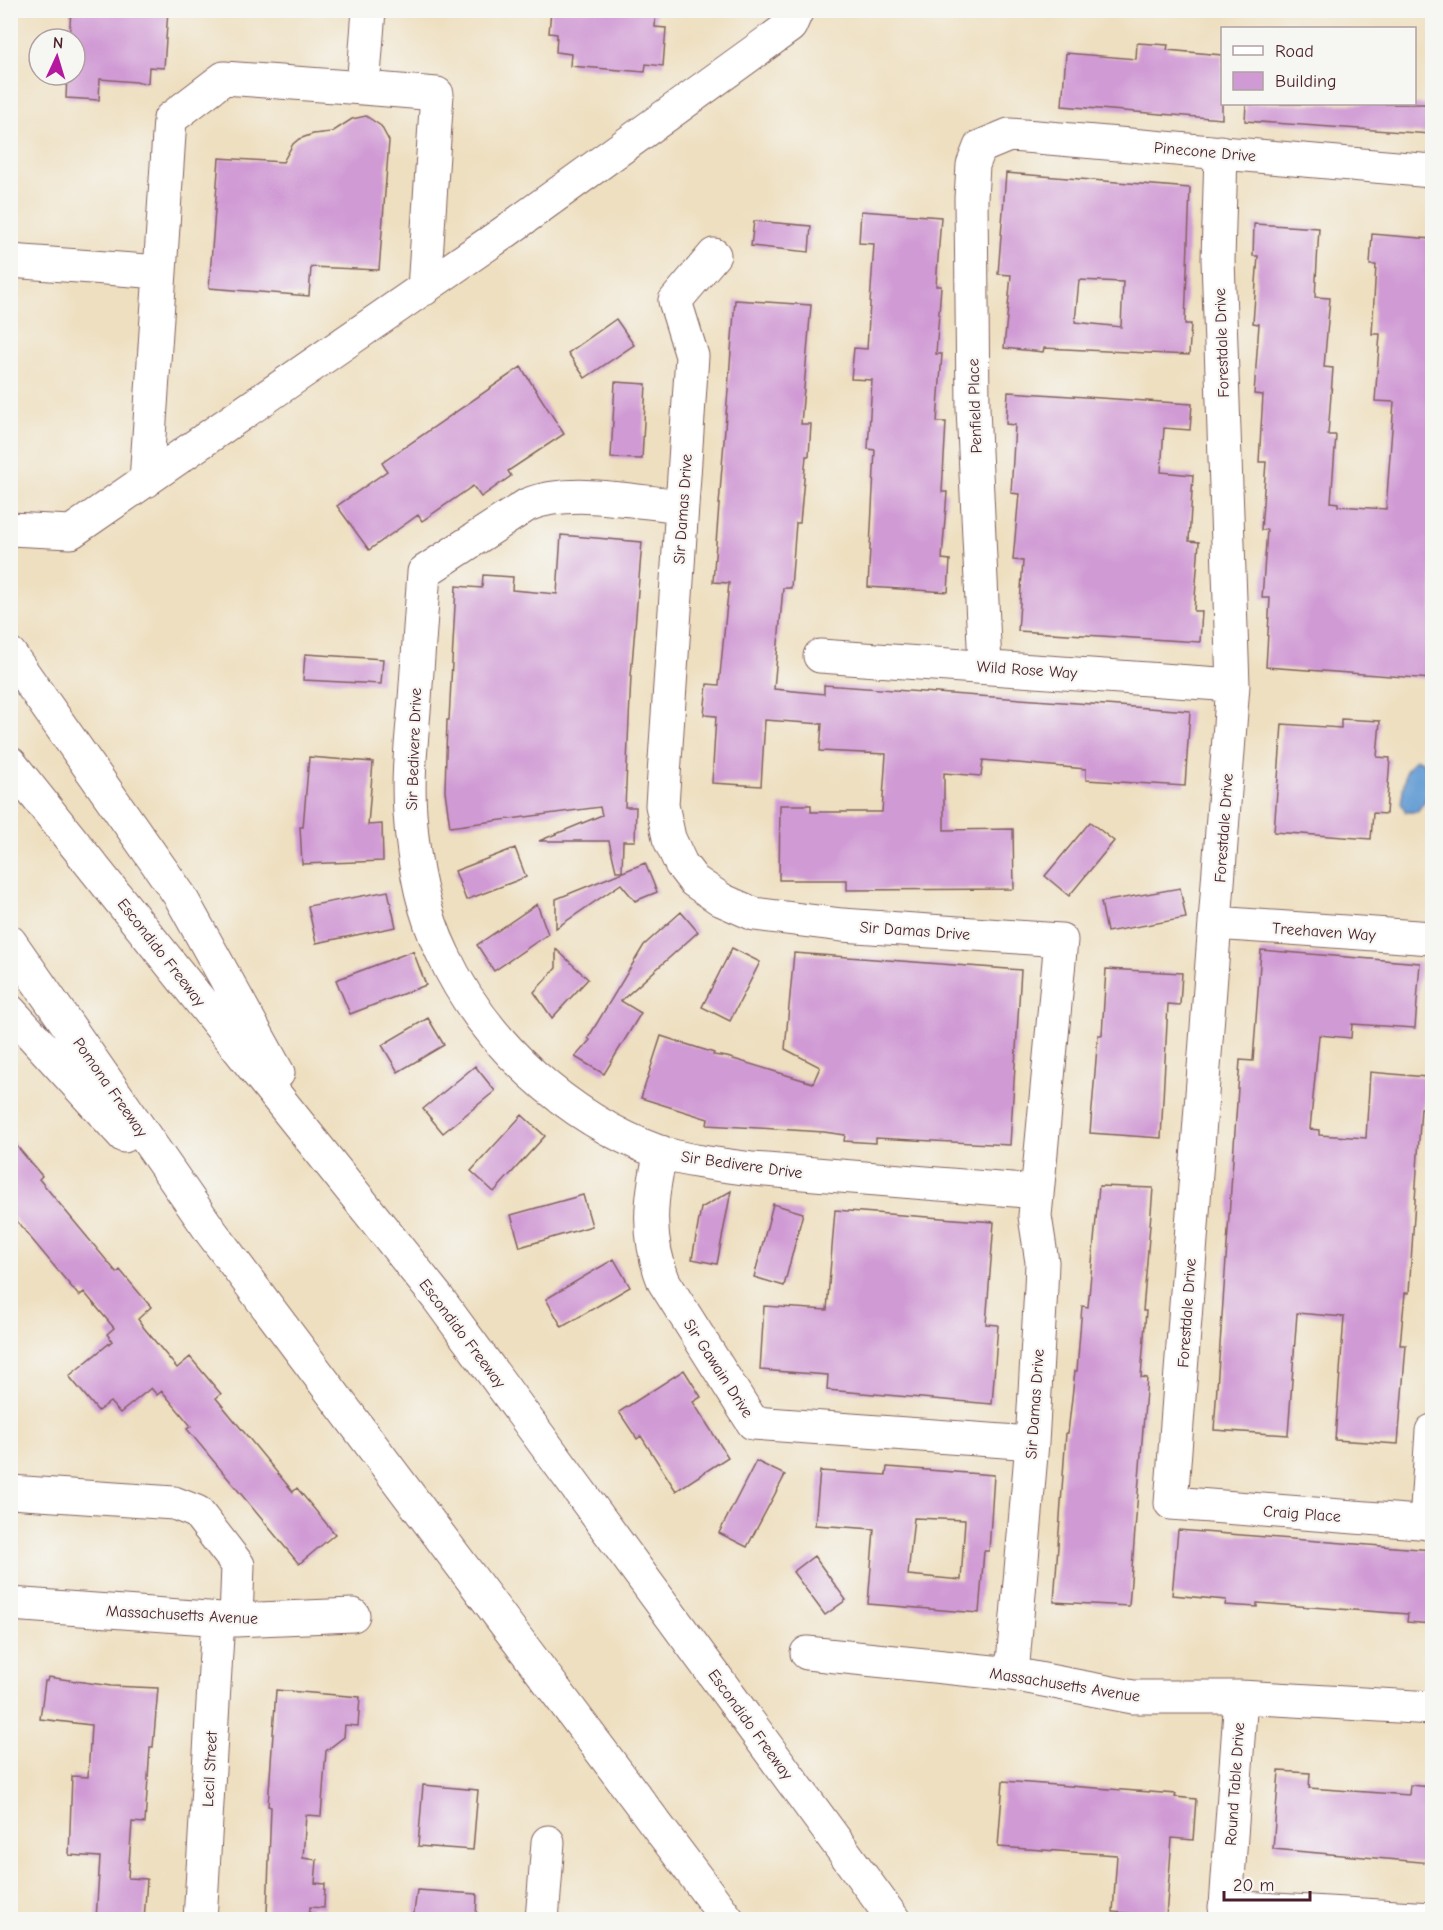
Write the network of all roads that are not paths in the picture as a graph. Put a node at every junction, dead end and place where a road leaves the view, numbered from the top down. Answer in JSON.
{"nodes":[{"id":1,"x":369,"y":10,"type":"edge"},
{"id":2,"x":797,"y":10,"type":"edge"},
{"id":3,"x":363,"y":88,"type":"junction"},
{"id":4,"x":980,"y":147,"type":"joint"},
{"id":5,"x":1221,"y":153,"type":"junction"},
{"id":6,"x":1432,"y":171,"type":"edge"},
{"id":7,"x":714,"y":255,"type":"dead end"},
{"id":8,"x":10,"y":261,"type":"edge"},
{"id":9,"x":160,"y":272,"type":"junction"},
{"id":10,"x":424,"y":289,"type":"junction"},
{"id":11,"x":146,"y":481,"type":"junction"},
{"id":12,"x":682,"y":506,"type":"junction"},
{"id":13,"x":10,"y":529,"type":"edge"},
{"id":14,"x":10,"y":654,"type":"edge"},
{"id":15,"x":820,"y":656,"type":"dead end"},
{"id":16,"x":985,"y":666,"type":"junction"},
{"id":17,"x":1233,"y":685,"type":"junction"},
{"id":18,"x":10,"y":763,"type":"edge"},
{"id":19,"x":1215,"y":923,"type":"junction"},
{"id":20,"x":1432,"y":938,"type":"edge"},
{"id":21,"x":10,"y":942,"type":"edge"},
{"id":22,"x":10,"y":1011,"type":"edge"},
{"id":23,"x":661,"y":1152,"type":"junction"},
{"id":24,"x":324,"y":1156,"type":"junction"},
{"id":25,"x":1037,"y":1192,"type":"junction"},
{"id":26,"x":212,"y":1233,"type":"junction"},
{"id":27,"x":1432,"y":1431,"type":"edge"},
{"id":28,"x":1032,"y":1443,"type":"junction"},
{"id":29,"x":10,"y":1492,"type":"edge"},
{"id":30,"x":1171,"y":1503,"type":"joint"},
{"id":31,"x":1429,"y":1523,"type":"edge"},
{"id":32,"x":10,"y":1604,"type":"edge"},
{"id":33,"x":353,"y":1616,"type":"dead end"},
{"id":34,"x":227,"y":1619,"type":"junction"},
{"id":35,"x":807,"y":1653,"type":"dead end"},
{"id":36,"x":1012,"y":1674,"type":"junction"},
{"id":37,"x":1240,"y":1697,"type":"junction"},
{"id":38,"x":1432,"y":1708,"type":"edge"},
{"id":39,"x":548,"y":1842,"type":"dead end"},
{"id":40,"x":1225,"y":1913,"type":"edge"},
{"id":41,"x":1432,"y":1919,"type":"edge"},
{"id":42,"x":201,"y":1920,"type":"edge"},
{"id":43,"x":542,"y":1920,"type":"edge"},
{"id":44,"x":728,"y":1920,"type":"edge"},
{"id":45,"x":894,"y":1920,"type":"edge"}],
"edges":[{"from":1,"to":3,"type":"main road"},
{"from":2,"to":10,"type":"main road"},
{"from":3,"to":9,"type":"main road"},
{"from":3,"to":10,"type":"main road"},
{"from":4,"to":5,"type":"main road","name":"Pinecone Drive"},
{"from":4,"to":16,"type":"main road","name":"Penfield Place"},
{"from":5,"to":6,"type":"main road","name":"Pinecone Drive"},
{"from":5,"to":17,"type":"main road","name":"Forestdale Drive"},
{"from":7,"to":12,"type":"main road","name":"Sir Damas Drive"},
{"from":8,"to":9,"type":"main road"},
{"from":9,"to":11,"type":"main road"},
{"from":10,"to":11,"type":"main road"},
{"from":11,"to":13,"type":"main road"},
{"from":12,"to":23,"type":"main road","name":"Sir Bedivere Drive"},
{"from":12,"to":25,"type":"main road","name":"Sir Damas Drive"},
{"from":14,"to":24,"type":"main road"},
{"from":15,"to":16,"type":"main road","name":"Wild Rose Way"},
{"from":16,"to":17,"type":"main road","name":"Wild Rose Way"},
{"from":17,"to":19,"type":"main road","name":"Forestdale Drive"},
{"from":18,"to":24,"type":"main road","name":"Escondido Freeway"},
{"from":19,"to":20,"type":"main road","name":"Treehaven Way"},
{"from":19,"to":30,"type":"main road","name":"Forestdale Drive"},
{"from":21,"to":26,"type":"main road","name":"Pomona Freeway"},
{"from":22,"to":26,"type":"main road"},
{"from":23,"to":25,"type":"main road","name":"Sir Bedivere Drive"},
{"from":23,"to":28,"type":"main road","name":"Sir Gawain Drive"},
{"from":24,"to":45,"type":"main road","name":"Escondido Freeway"},
{"from":25,"to":28,"type":"main road","name":"Sir Damas Drive"},
{"from":26,"to":44,"type":"main road"},
{"from":27,"to":31,"type":"main road"},
{"from":28,"to":36,"type":"main road","name":"Sir Damas Drive"},
{"from":29,"to":34,"type":"main road","name":"Lecil Street"},
{"from":30,"to":31,"type":"main road","name":"Craig Place"},
{"from":32,"to":34,"type":"main road","name":"Massachusetts Avenue"},
{"from":33,"to":34,"type":"main road","name":"Massachusetts Avenue"},
{"from":34,"to":42,"type":"main road","name":"Lecil Street"},
{"from":35,"to":36,"type":"main road","name":"Massachusetts Avenue"},
{"from":36,"to":37,"type":"main road","name":"Massachusetts Avenue"},
{"from":37,"to":38,"type":"main road","name":"Massachusetts Avenue"},
{"from":37,"to":40,"type":"main road","name":"Round Table Drive"},
{"from":39,"to":43,"type":"main road"},
{"from":40,"to":41,"type":"main road","name":"Round Table Drive"}]}
